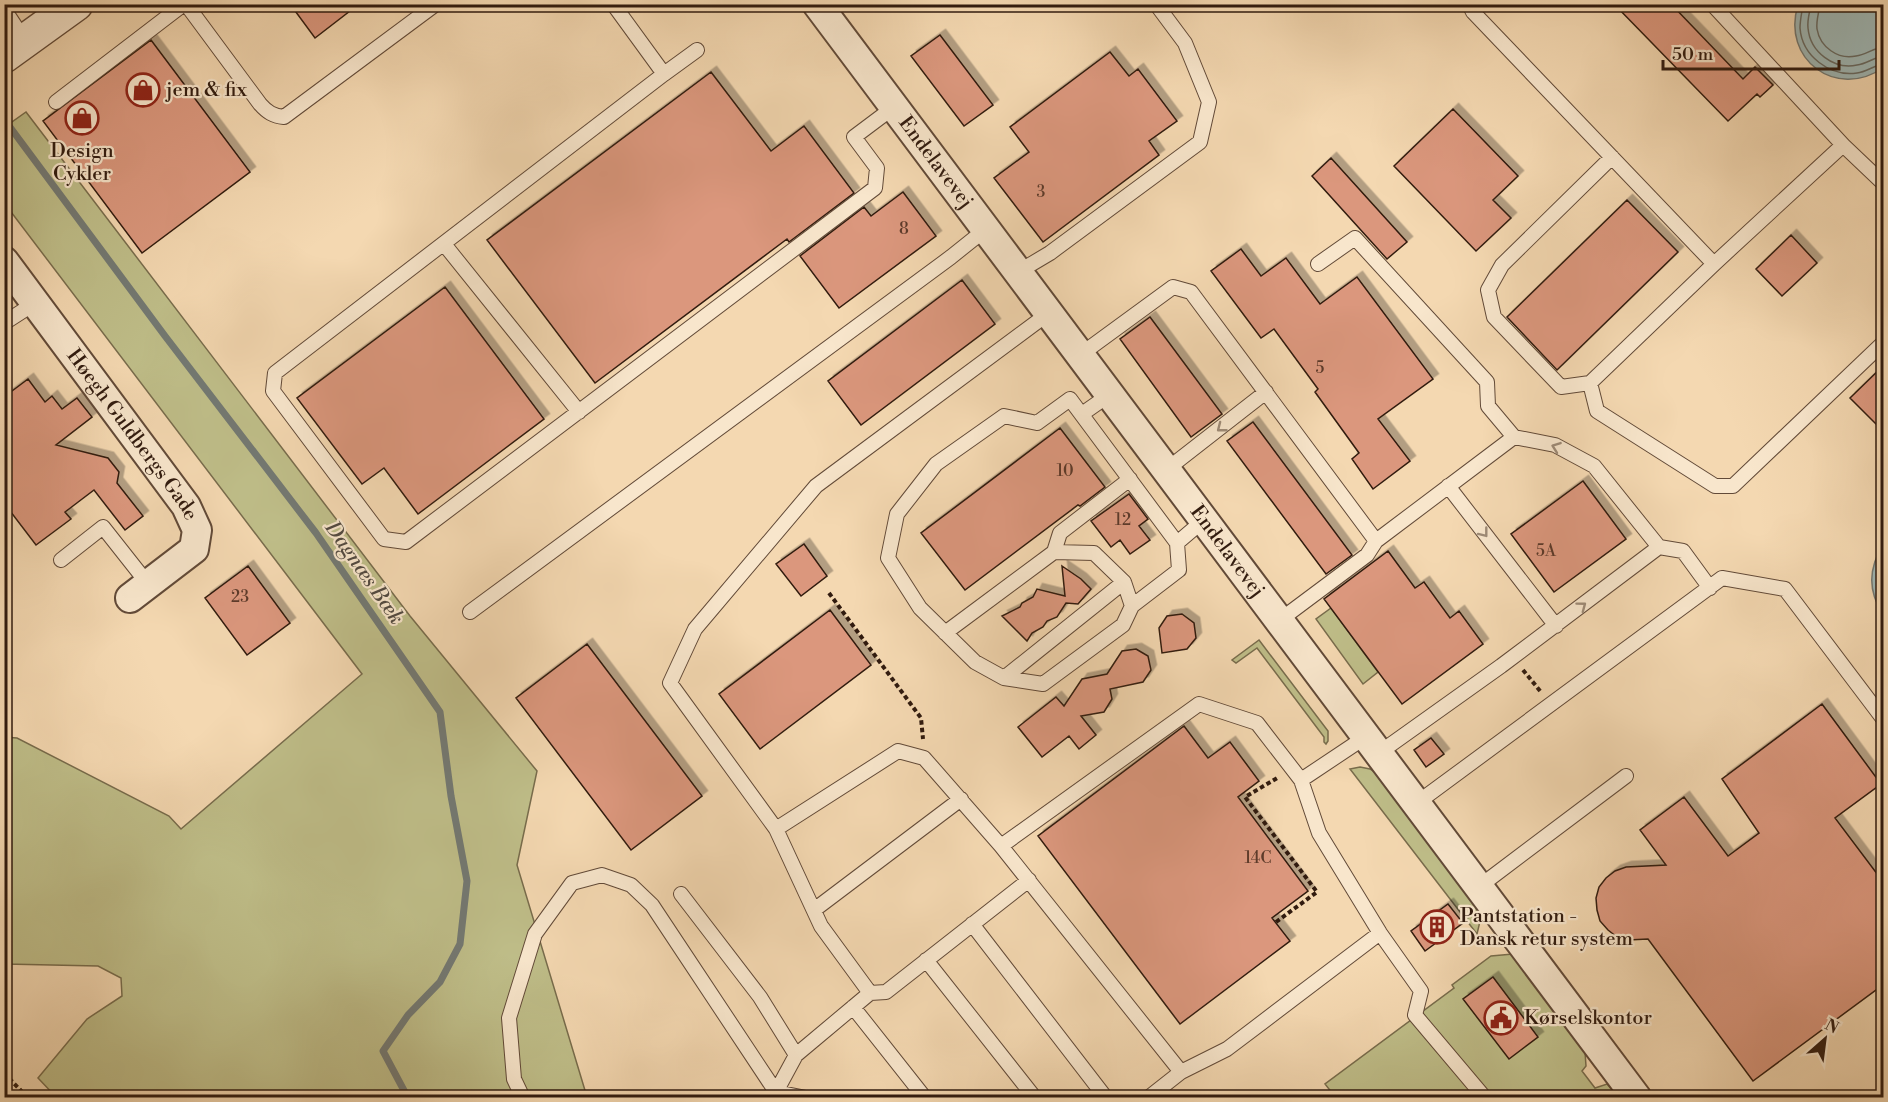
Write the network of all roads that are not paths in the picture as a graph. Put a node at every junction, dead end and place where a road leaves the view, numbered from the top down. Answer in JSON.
{"nodes":[{"id":1,"x":76,"y":4,"type":"edge"},
{"id":2,"x":185,"y":4,"type":"edge"},
{"id":3,"x":436,"y":4,"type":"edge"},
{"id":4,"x":613,"y":4,"type":"edge"},
{"id":5,"x":817,"y":4,"type":"edge"},
{"id":6,"x":1156,"y":4,"type":"edge"},
{"id":7,"x":1469,"y":4,"type":"edge"},
{"id":8,"x":1712,"y":4,"type":"edge"},
{"id":9,"x":4,"y":9,"type":"edge"},
{"id":10,"x":15,"y":48,"type":"edge"},
{"id":11,"x":697,"y":50,"type":"dead end"},
{"id":12,"x":664,"y":74,"type":"junction"},
{"id":13,"x":56,"y":102,"type":"dead end"},
{"id":14,"x":894,"y":107,"type":"junction"},
{"id":15,"x":1843,"y":145,"type":"junction"},
{"id":16,"x":1612,"y":157,"type":"junction"},
{"id":17,"x":1884,"y":184,"type":"edge"},
{"id":18,"x":986,"y":229,"type":"junction"},
{"id":19,"x":444,"y":244,"type":"junction"},
{"id":20,"x":4,"y":261,"type":"edge"},
{"id":21,"x":1318,"y":264,"type":"dead end"},
{"id":22,"x":1714,"y":264,"type":"junction"},
{"id":23,"x":1018,"y":272,"type":"junction"},
{"id":24,"x":35,"y":303,"type":"junction"},
{"id":25,"x":1049,"y":313,"type":"junction"},
{"id":26,"x":4,"y":323,"type":"edge"},
{"id":27,"x":1884,"y":342,"type":"edge"},
{"id":28,"x":1080,"y":355,"type":"junction"},
{"id":29,"x":1590,"y":383,"type":"junction"},
{"id":30,"x":1266,"y":392,"type":"junction"},
{"id":31,"x":1109,"y":395,"type":"junction"},
{"id":32,"x":579,"y":412,"type":"junction"},
{"id":33,"x":1082,"y":414,"type":"junction"},
{"id":34,"x":1514,"y":437,"type":"junction"},
{"id":35,"x":1166,"y":470,"type":"junction"},
{"id":36,"x":1130,"y":479,"type":"junction"},
{"id":37,"x":1448,"y":486,"type":"junction"},
{"id":38,"x":1204,"y":520,"type":"junction"},
{"id":39,"x":1376,"y":541,"type":"junction"},
{"id":40,"x":1177,"y":543,"type":"junction"},
{"id":41,"x":1659,"y":547,"type":"junction"},
{"id":42,"x":1054,"y":552,"type":"junction"},
{"id":43,"x":61,"y":560,"type":"dead end"},
{"id":44,"x":1124,"y":582,"type":"junction"},
{"id":45,"x":1710,"y":588,"type":"junction"},
{"id":46,"x":139,"y":591,"type":"joint"},
{"id":47,"x":1132,"y":606,"type":"junction"},
{"id":48,"x":470,"y":612,"type":"dead end"},
{"id":49,"x":1280,"y":620,"type":"junction"},
{"id":50,"x":1556,"y":626,"type":"junction"},
{"id":51,"x":945,"y":633,"type":"junction"},
{"id":52,"x":1004,"y":678,"type":"junction"},
{"id":53,"x":1884,"y":720,"type":"edge"},
{"id":54,"x":1373,"y":744,"type":"junction"},
{"id":55,"x":1297,"y":774,"type":"junction"},
{"id":56,"x":1626,"y":776,"type":"dead end"},
{"id":57,"x":961,"y":799,"type":"junction"},
{"id":58,"x":1417,"y":803,"type":"junction"},
{"id":59,"x":776,"y":829,"type":"junction"},
{"id":60,"x":1001,"y":846,"type":"junction"},
{"id":61,"x":1029,"y":880,"type":"junction"},
{"id":62,"x":1480,"y":886,"type":"junction"},
{"id":63,"x":681,"y":894,"type":"dead end"},
{"id":64,"x":814,"y":910,"type":"junction"},
{"id":65,"x":972,"y":924,"type":"junction"},
{"id":66,"x":1380,"y":933,"type":"junction"},
{"id":67,"x":926,"y":960,"type":"junction"},
{"id":68,"x":870,"y":993,"type":"junction"},
{"id":69,"x":853,"y":1007,"type":"junction"},
{"id":70,"x":796,"y":1054,"type":"junction"},
{"id":71,"x":1180,"y":1072,"type":"junction"},
{"id":72,"x":776,"y":1092,"type":"junction"},
{"id":73,"x":523,"y":1098,"type":"edge"},
{"id":74,"x":806,"y":1098,"type":"edge"},
{"id":75,"x":926,"y":1098,"type":"edge"},
{"id":76,"x":1035,"y":1098,"type":"edge"},
{"id":77,"x":1106,"y":1098,"type":"edge"},
{"id":78,"x":1148,"y":1098,"type":"edge"},
{"id":79,"x":1485,"y":1098,"type":"edge"},
{"id":80,"x":1637,"y":1098,"type":"edge"}],
"edges":[{"from":1,"to":10,"type":"street"},
{"from":2,"to":3,"type":"lane"},
{"from":2,"to":13,"type":"lane"},
{"from":4,"to":12,"type":"lane"},
{"from":5,"to":14,"type":"street","name":"Endelavevej"},
{"from":6,"to":23,"type":"lane"},
{"from":7,"to":16,"type":"lane"},
{"from":8,"to":15,"type":"lane"},
{"from":9,"to":10,"type":"lane"},
{"from":11,"to":12,"type":"lane"},
{"from":12,"to":19,"type":"lane"},
{"from":14,"to":18,"type":"street","name":"Endelavevej"},
{"from":14,"to":32,"type":"lane"},
{"from":15,"to":17,"type":"lane"},
{"from":15,"to":22,"type":"lane"},
{"from":16,"to":22,"type":"lane"},
{"from":16,"to":29,"type":"lane"},
{"from":18,"to":23,"type":"street","name":"Endelavevej"},
{"from":18,"to":48,"type":"lane"},
{"from":19,"to":32,"type":"lane"},
{"from":19,"to":32,"type":"lane"},
{"from":20,"to":24,"type":"street","name":"Høegh Guldbergs Gade"},
{"from":21,"to":34,"type":"lane"},
{"from":22,"to":29,"type":"lane"},
{"from":23,"to":25,"type":"street","name":"Endelavevej"},
{"from":24,"to":26,"type":"lane"},
{"from":24,"to":46,"type":"street","name":"Høegh Guldbergs Gade"},
{"from":25,"to":28,"type":"street","name":"Endelavevej"},
{"from":25,"to":59,"type":"lane"},
{"from":27,"to":29,"type":"lane"},
{"from":28,"to":30,"type":"lane"},
{"from":28,"to":31,"type":"street","name":"Endelavevej"},
{"from":30,"to":35,"type":"lane","one_way":true},
{"from":30,"to":39,"type":"lane"},
{"from":31,"to":33,"type":"lane"},
{"from":31,"to":35,"type":"street","name":"Endelavevej"},
{"from":33,"to":36,"type":"lane"},
{"from":33,"to":51,"type":"lane"},
{"from":34,"to":37,"type":"lane"},
{"from":41,"to":34,"type":"lane","one_way":true},
{"from":35,"to":38,"type":"street","name":"Endelavevej"},
{"from":36,"to":40,"type":"lane"},
{"from":36,"to":42,"type":"lane"},
{"from":37,"to":39,"type":"lane"},
{"from":37,"to":50,"type":"lane","one_way":true},
{"from":38,"to":40,"type":"lane"},
{"from":38,"to":49,"type":"street","name":"Endelavevej"},
{"from":39,"to":49,"type":"lane"},
{"from":40,"to":47,"type":"lane"},
{"from":41,"to":45,"type":"lane"},
{"from":50,"to":41,"type":"lane","one_way":true},
{"from":42,"to":44,"type":"lane"},
{"from":42,"to":51,"type":"lane"},
{"from":43,"to":46,"type":"lane"},
{"from":44,"to":47,"type":"lane"},
{"from":44,"to":52,"type":"lane"},
{"from":45,"to":53,"type":"lane"},
{"from":45,"to":58,"type":"lane"},
{"from":47,"to":52,"type":"lane"},
{"from":49,"to":54,"type":"street","name":"Endelavevej"},
{"from":50,"to":54,"type":"lane"},
{"from":51,"to":52,"type":"lane"},
{"from":54,"to":55,"type":"lane"},
{"from":54,"to":58,"type":"street","name":"Endelavevej"},
{"from":55,"to":60,"type":"lane"},
{"from":55,"to":66,"type":"lane"},
{"from":56,"to":62,"type":"lane"},
{"from":57,"to":59,"type":"lane"},
{"from":57,"to":60,"type":"lane"},
{"from":57,"to":64,"type":"lane"},
{"from":58,"to":62,"type":"street","name":"Endelavevej"},
{"from":59,"to":64,"type":"lane"},
{"from":60,"to":61,"type":"lane"},
{"from":61,"to":65,"type":"lane"},
{"from":61,"to":71,"type":"lane"},
{"from":62,"to":80,"type":"street","name":"Endelavevej"},
{"from":63,"to":70,"type":"lane"},
{"from":64,"to":68,"type":"lane"},
{"from":65,"to":67,"type":"lane"},
{"from":65,"to":77,"type":"lane"},
{"from":66,"to":71,"type":"lane"},
{"from":66,"to":79,"type":"lane"},
{"from":67,"to":68,"type":"lane"},
{"from":67,"to":76,"type":"lane"},
{"from":68,"to":69,"type":"lane"},
{"from":69,"to":70,"type":"lane"},
{"from":69,"to":75,"type":"lane"},
{"from":70,"to":72,"type":"lane"},
{"from":71,"to":78,"type":"lane"},
{"from":72,"to":73,"type":"lane"},
{"from":72,"to":74,"type":"lane"}]}
